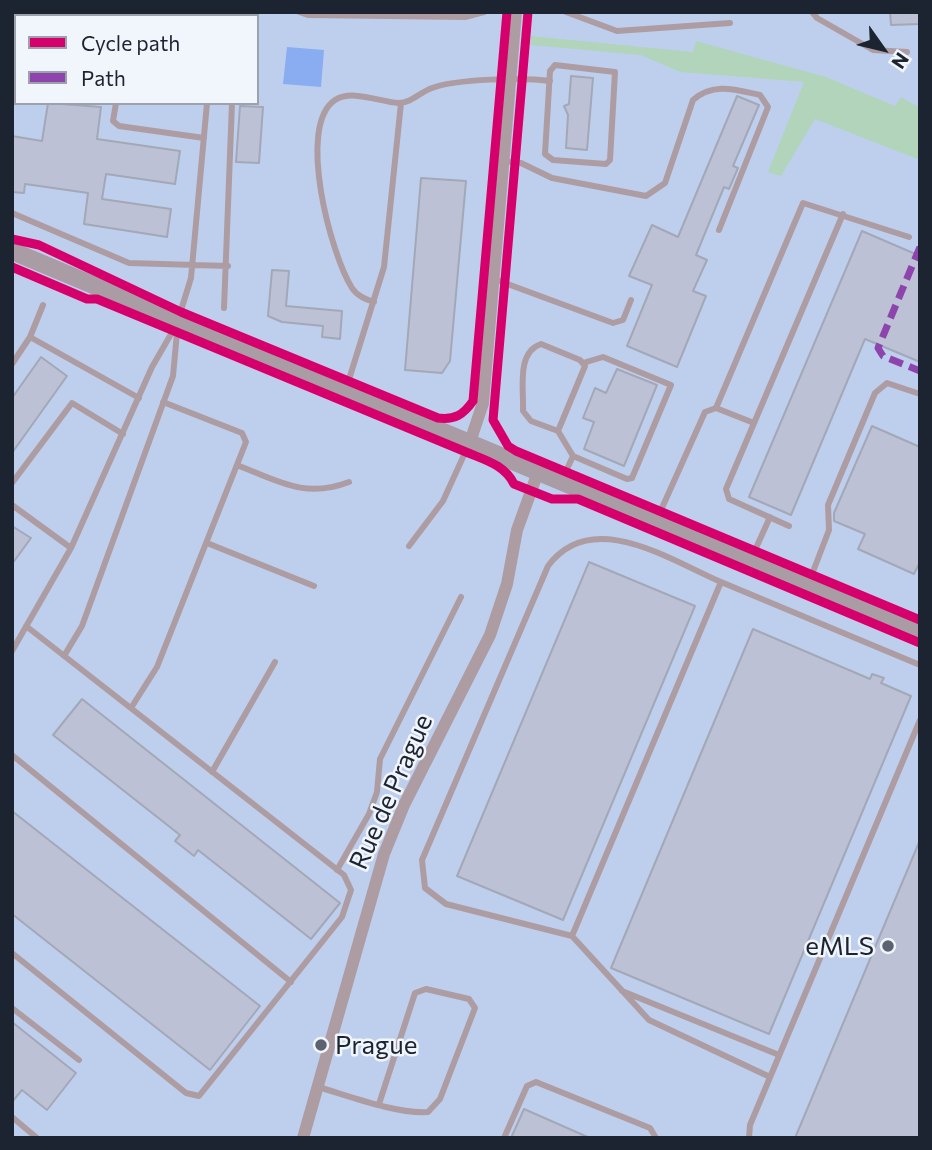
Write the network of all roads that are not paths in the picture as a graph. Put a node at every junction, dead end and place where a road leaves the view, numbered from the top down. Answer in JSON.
{"nodes":[{"id":1,"x":299,"y":12,"type":"edge"},
{"id":2,"x":484,"y":12,"type":"edge"},
{"id":3,"x":516,"y":12,"type":"edge"},
{"id":4,"x":566,"y":12,"type":"edge"},
{"id":5,"x":812,"y":12,"type":"edge"},
{"id":6,"x":730,"y":23,"type":"dead end"},
{"id":7,"x":907,"y":52,"type":"dead end"},
{"id":8,"x":510,"y":79,"type":"junction"},
{"id":9,"x":550,"y":81,"type":"junction"},
{"id":10,"x":401,"y":103,"type":"junction"},
{"id":11,"x":116,"y":105,"type":"edge"},
{"id":12,"x":207,"y":105,"type":"edge"},
{"id":13,"x":232,"y":105,"type":"edge"},
{"id":14,"x":204,"y":138,"type":"junction"},
{"id":15,"x":503,"y":161,"type":"junction"},
{"id":16,"x":12,"y":213,"type":"edge"},
{"id":17,"x":843,"y":214,"type":"junction"},
{"id":18,"x":719,"y":230,"type":"dead end"},
{"id":19,"x":909,"y":237,"type":"dead end"},
{"id":20,"x":12,"y":251,"type":"edge"},
{"id":21,"x":12,"y":257,"type":"edge"},
{"id":22,"x":32,"y":261,"type":"junction"},
{"id":23,"x":192,"y":264,"type":"junction"},
{"id":24,"x":228,"y":266,"type":"junction"},
{"id":25,"x":493,"y":278,"type":"junction"},
{"id":26,"x":631,"y":300,"type":"dead end"},
{"id":27,"x":374,"y":303,"type":"junction"},
{"id":28,"x":43,"y":305,"type":"dead end"},
{"id":29,"x":224,"y":308,"type":"dead end"},
{"id":30,"x":178,"y":322,"type":"junction"},
{"id":31,"x":30,"y":337,"type":"junction"},
{"id":32,"x":583,"y":363,"type":"junction"},
{"id":33,"x":12,"y":364,"type":"edge"},
{"id":34,"x":345,"y":391,"type":"junction"},
{"id":35,"x":920,"y":394,"type":"edge"},
{"id":36,"x":139,"y":398,"type":"junction"},
{"id":37,"x":163,"y":402,"type":"junction"},
{"id":38,"x":716,"y":408,"type":"junction"},
{"id":39,"x":754,"y":423,"type":"junction"},
{"id":40,"x":558,"y":431,"type":"junction"},
{"id":41,"x":123,"y":434,"type":"junction"},
{"id":42,"x":470,"y":443,"type":"junction"},
{"id":43,"x":573,"y":456,"type":"junction"},
{"id":44,"x":237,"y":465,"type":"junction"},
{"id":45,"x":538,"y":472,"type":"junction"},
{"id":46,"x":349,"y":482,"type":"dead end"},
{"id":47,"x":561,"y":482,"type":"junction"},
{"id":48,"x":12,"y":483,"type":"edge"},
{"id":49,"x":12,"y":505,"type":"edge"},
{"id":50,"x":771,"y":517,"type":"junction"},
{"id":51,"x":656,"y":522,"type":"junction"},
{"id":52,"x":789,"y":526,"type":"dead end"},
{"id":53,"x":207,"y":543,"type":"junction"},
{"id":54,"x":409,"y":546,"type":"dead end"},
{"id":55,"x":71,"y":548,"type":"junction"},
{"id":56,"x":750,"y":561,"type":"junction"},
{"id":57,"x":721,"y":582,"type":"junction"},
{"id":58,"x":808,"y":585,"type":"junction"},
{"id":59,"x":314,"y":586,"type":"dead end"},
{"id":60,"x":461,"y":597,"type":"dead end"},
{"id":61,"x":26,"y":626,"type":"junction"},
{"id":62,"x":920,"y":632,"type":"edge"},
{"id":63,"x":12,"y":651,"type":"edge"},
{"id":64,"x":64,"y":656,"type":"junction"},
{"id":65,"x":275,"y":663,"type":"dead end"},
{"id":66,"x":920,"y":665,"type":"edge"},
{"id":67,"x":131,"y":708,"type":"junction"},
{"id":68,"x":920,"y":720,"type":"edge"},
{"id":69,"x":12,"y":755,"type":"edge"},
{"id":70,"x":212,"y":772,"type":"junction"},
{"id":71,"x":337,"y":870,"type":"junction"},
{"id":72,"x":572,"y":936,"type":"junction"},
{"id":73,"x":12,"y":953,"type":"edge"},
{"id":74,"x":291,"y":982,"type":"junction"},
{"id":75,"x":621,"y":990,"type":"junction"},
{"id":76,"x":12,"y":1008,"type":"edge"},
{"id":77,"x":779,"y":1055,"type":"junction"},
{"id":78,"x":79,"y":1060,"type":"dead end"},
{"id":79,"x":770,"y":1077,"type":"junction"},
{"id":80,"x":318,"y":1087,"type":"junction"},
{"id":81,"x":379,"y":1104,"type":"junction"},
{"id":82,"x":12,"y":1117,"type":"edge"},
{"id":83,"x":37,"y":1138,"type":"edge"},
{"id":84,"x":303,"y":1138,"type":"edge"},
{"id":85,"x":504,"y":1138,"type":"edge"},
{"id":86,"x":656,"y":1138,"type":"edge"},
{"id":87,"x":749,"y":1138,"type":"edge"}],
"edges":[{"from":1,"to":2,"type":"lane"},
{"from":3,"to":8,"type":"street"},
{"from":4,"to":6,"type":"lane"},
{"from":5,"to":7,"type":"lane"},
{"from":8,"to":9,"type":"lane"},
{"from":8,"to":10,"type":"lane"},
{"from":8,"to":15,"type":"street"},
{"from":9,"to":9,"type":"lane"},
{"from":10,"to":27,"type":"lane"},
{"from":10,"to":27,"type":"lane"},
{"from":11,"to":14,"type":"lane"},
{"from":12,"to":14,"type":"lane"},
{"from":13,"to":24,"type":"lane"},
{"from":14,"to":23,"type":"lane"},
{"from":15,"to":18,"type":"lane"},
{"from":15,"to":25,"type":"street"},
{"from":16,"to":23,"type":"lane"},
{"from":17,"to":19,"type":"lane"},
{"from":17,"to":38,"type":"lane"},
{"from":17,"to":39,"type":"lane"},
{"from":20,"to":22,"type":"street"},
{"from":21,"to":22,"type":"street"},
{"from":22,"to":30,"type":"street"},
{"from":23,"to":24,"type":"lane"},
{"from":23,"to":30,"type":"lane"},
{"from":24,"to":29,"type":"lane"},
{"from":25,"to":26,"type":"lane"},
{"from":25,"to":42,"type":"street"},
{"from":27,"to":34,"type":"lane"},
{"from":28,"to":31,"type":"lane"},
{"from":30,"to":34,"type":"street"},
{"from":30,"to":36,"type":"lane"},
{"from":30,"to":37,"type":"lane"},
{"from":31,"to":33,"type":"lane"},
{"from":31,"to":36,"type":"lane"},
{"from":32,"to":40,"type":"lane"},
{"from":32,"to":40,"type":"lane"},
{"from":32,"to":43,"type":"lane"},
{"from":34,"to":42,"type":"street"},
{"from":35,"to":58,"type":"lane"},
{"from":36,"to":41,"type":"lane"},
{"from":37,"to":44,"type":"lane"},
{"from":37,"to":64,"type":"lane"},
{"from":38,"to":39,"type":"lane"},
{"from":38,"to":51,"type":"lane"},
{"from":39,"to":50,"type":"lane"},
{"from":40,"to":43,"type":"lane"},
{"from":41,"to":48,"type":"lane"},
{"from":41,"to":55,"type":"lane"},
{"from":42,"to":45,"type":"street"},
{"from":42,"to":54,"type":"lane"},
{"from":43,"to":47,"type":"lane"},
{"from":44,"to":46,"type":"lane"},
{"from":44,"to":53,"type":"lane"},
{"from":45,"to":47,"type":"street"},
{"from":45,"to":80,"type":"street","name":"Rue de Prague"},
{"from":47,"to":51,"type":"street"},
{"from":49,"to":55,"type":"lane"},
{"from":50,"to":52,"type":"lane"},
{"from":50,"to":56,"type":"lane"},
{"from":51,"to":56,"type":"street"},
{"from":53,"to":59,"type":"lane"},
{"from":53,"to":67,"type":"lane"},
{"from":55,"to":61,"type":"lane"},
{"from":56,"to":58,"type":"street"},
{"from":57,"to":66,"type":"lane"},
{"from":57,"to":72,"type":"lane"},
{"from":57,"to":72,"type":"lane"},
{"from":58,"to":62,"type":"street"},
{"from":60,"to":71,"type":"lane"},
{"from":61,"to":63,"type":"lane"},
{"from":61,"to":64,"type":"lane"},
{"from":64,"to":67,"type":"lane"},
{"from":65,"to":70,"type":"lane"},
{"from":67,"to":70,"type":"lane"},
{"from":68,"to":77,"type":"lane"},
{"from":69,"to":74,"type":"lane"},
{"from":70,"to":71,"type":"lane"},
{"from":71,"to":74,"type":"lane"},
{"from":72,"to":75,"type":"lane"},
{"from":73,"to":74,"type":"lane"},
{"from":75,"to":77,"type":"lane"},
{"from":75,"to":79,"type":"lane"},
{"from":76,"to":78,"type":"lane"},
{"from":77,"to":79,"type":"lane"},
{"from":79,"to":87,"type":"lane"},
{"from":80,"to":81,"type":"lane"},
{"from":80,"to":84,"type":"street","name":"Rue de Prague"},
{"from":81,"to":81,"type":"lane"},
{"from":82,"to":83,"type":"lane"},
{"from":85,"to":86,"type":"lane"}]}
